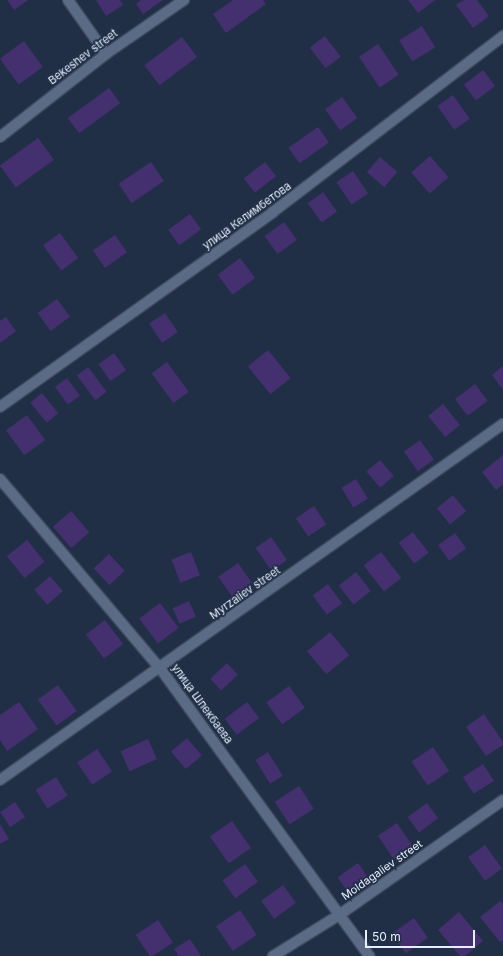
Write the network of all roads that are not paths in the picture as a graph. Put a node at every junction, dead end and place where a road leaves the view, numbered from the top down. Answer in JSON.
{"nodes":[{"id":1,"x":68,"y":0,"type":"edge"},
{"id":2,"x":184,"y":0,"type":"edge"},
{"id":3,"x":503,"y":36,"type":"edge"},
{"id":4,"x":106,"y":54,"type":"junction"},
{"id":5,"x":0,"y":137,"type":"edge"},
{"id":6,"x":0,"y":408,"type":"edge"},
{"id":7,"x":503,"y":424,"type":"edge"},
{"id":8,"x":0,"y":479,"type":"edge"},
{"id":9,"x":160,"y":668,"type":"junction"},
{"id":10,"x":0,"y":780,"type":"edge"},
{"id":11,"x":503,"y":800,"type":"edge"},
{"id":12,"x":339,"y":915,"type":"junction"},
{"id":13,"x":273,"y":956,"type":"edge"},
{"id":14,"x":369,"y":956,"type":"edge"}],
"edges":[{"from":1,"to":4,"type":"street"},
{"from":2,"to":4,"type":"street","name":"Bekeshev street"},
{"from":3,"to":6,"type":"street","name":"улица Келимбетова"},
{"from":4,"to":5,"type":"street","name":"Bekeshev street"},
{"from":7,"to":9,"type":"street","name":"Myrzaliev street"},
{"from":8,"to":9,"type":"street","name":"улица Шпекбаева"},
{"from":9,"to":10,"type":"street","name":"Myrzaliev street"},
{"from":9,"to":12,"type":"street","name":"улица Шпекбаева"},
{"from":11,"to":12,"type":"street","name":"Moldagaliev street"},
{"from":12,"to":13,"type":"street","name":"Moldagaliev street"},
{"from":12,"to":14,"type":"street","name":"улица Шпекбаева"}]}
